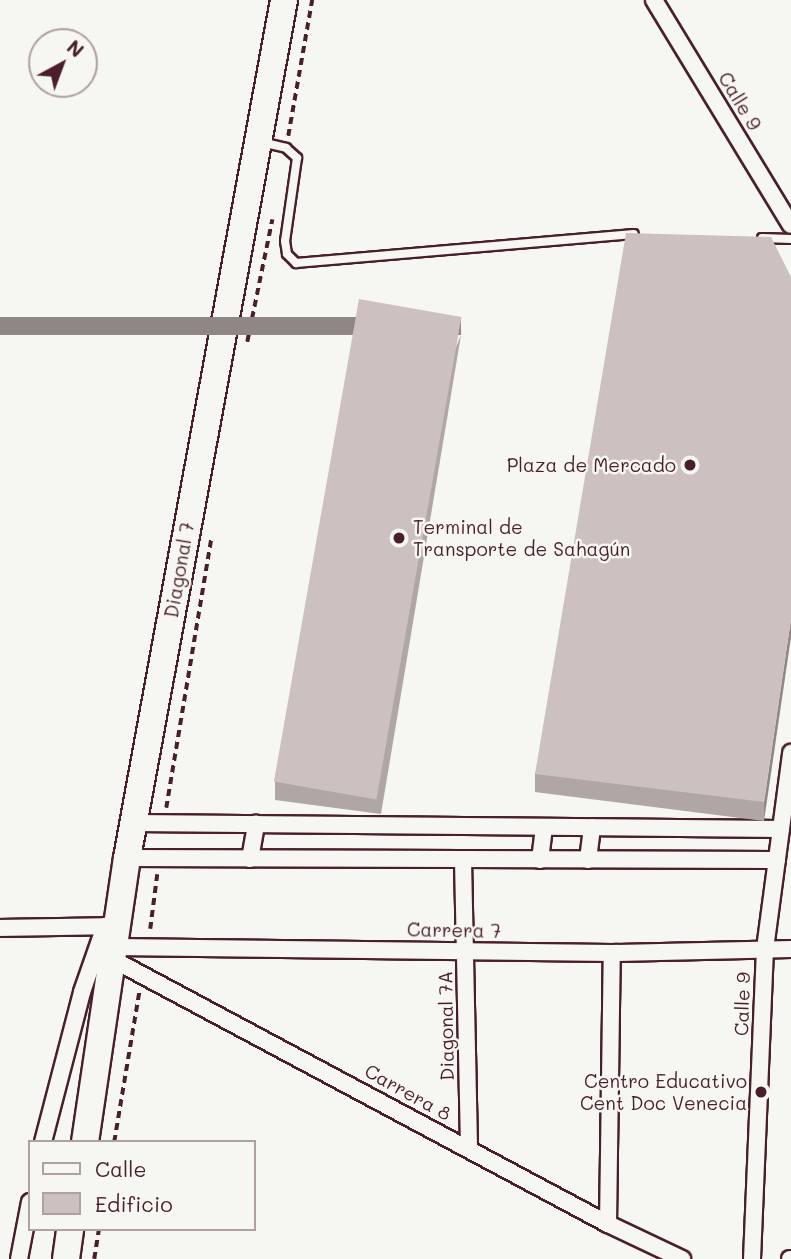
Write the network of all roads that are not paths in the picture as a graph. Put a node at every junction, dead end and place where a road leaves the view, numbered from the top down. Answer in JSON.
{"nodes":[{"id":1,"x":284,"y":0,"type":"edge"},
{"id":2,"x":654,"y":0,"type":"edge"},
{"id":3,"x":257,"y":142,"type":"junction"},
{"id":4,"x":791,"y":225,"type":"edge"},
{"id":5,"x":645,"y":234,"type":"edge"},
{"id":6,"x":751,"y":237,"type":"edge"},
{"id":7,"x":791,"y":239,"type":"edge"},
{"id":8,"x":791,"y":753,"type":"edge"},
{"id":9,"x":134,"y":823,"type":"junction"},
{"id":10,"x":256,"y":824,"type":"junction"},
{"id":11,"x":544,"y":827,"type":"junction"},
{"id":12,"x":592,"y":827,"type":"junction"},
{"id":13,"x":781,"y":829,"type":"junction"},
{"id":14,"x":127,"y":858,"type":"junction"},
{"id":15,"x":250,"y":859,"type":"junction"},
{"id":16,"x":463,"y":860,"type":"junction"},
{"id":17,"x":540,"y":860,"type":"junction"},
{"id":18,"x":588,"y":860,"type":"junction"},
{"id":19,"x":777,"y":860,"type":"junction"},
{"id":20,"x":0,"y":928,"type":"edge"},
{"id":21,"x":113,"y":940,"type":"junction"},
{"id":22,"x":765,"y":949,"type":"junction"},
{"id":23,"x":791,"y":949,"type":"edge"},
{"id":24,"x":466,"y":951,"type":"junction"},
{"id":25,"x":612,"y":953,"type":"junction"},
{"id":26,"x":44,"y":1140,"type":"edge"},
{"id":27,"x":85,"y":1140,"type":"edge"},
{"id":28,"x":469,"y":1149,"type":"junction"},
{"id":29,"x":28,"y":1212,"type":"edge"},
{"id":30,"x":608,"y":1224,"type":"junction"},
{"id":31,"x":71,"y":1231,"type":"edge"},
{"id":32,"x":19,"y":1259,"type":"edge"},
{"id":33,"x":66,"y":1259,"type":"edge"},
{"id":34,"x":682,"y":1259,"type":"edge"},
{"id":35,"x":752,"y":1259,"type":"edge"}],
"edges":[{"from":1,"to":3,"type":"highway","name":"Diagonal 7"},
{"from":2,"to":4,"type":"street","name":"Calle 9"},
{"from":3,"to":5,"type":"lane"},
{"from":3,"to":9,"type":"highway","name":"Diagonal 7"},
{"from":6,"to":7,"type":"lane"},
{"from":8,"to":13,"type":"street","name":"Calle 9"},
{"from":9,"to":10,"type":"street"},
{"from":9,"to":14,"type":"highway","name":"Diagonal 7"},
{"from":10,"to":11,"type":"street"},
{"from":10,"to":15,"type":"street"},
{"from":11,"to":12,"type":"street"},
{"from":11,"to":17,"type":"street"},
{"from":12,"to":13,"type":"street"},
{"from":12,"to":18,"type":"street"},
{"from":13,"to":19,"type":"street","name":"Calle 9"},
{"from":14,"to":15,"type":"street"},
{"from":14,"to":21,"type":"highway","name":"Diagonal 7"},
{"from":15,"to":16,"type":"street"},
{"from":16,"to":17,"type":"street"},
{"from":16,"to":24,"type":"street","name":"Diagonal 7A"},
{"from":17,"to":18,"type":"street"},
{"from":18,"to":19,"type":"street"},
{"from":19,"to":22,"type":"street","name":"Calle 9"},
{"from":20,"to":21,"type":"street","name":"Carrera 7"},
{"from":21,"to":24,"type":"street","name":"Carrera 7"},
{"from":21,"to":26,"type":"street"},
{"from":21,"to":27,"type":"highway","name":"Diagonal 7"},
{"from":21,"to":28,"type":"street","name":"Carrera 8"},
{"from":22,"to":23,"type":"street","name":"Carrera 7"},
{"from":22,"to":25,"type":"street","name":"Carrera 7"},
{"from":22,"to":35,"type":"street","name":"Calle 9"},
{"from":24,"to":25,"type":"street","name":"Carrera 7"},
{"from":24,"to":28,"type":"street","name":"Diagonal 7A"},
{"from":25,"to":30,"type":"street"},
{"from":28,"to":30,"type":"street","name":"Carrera 8"},
{"from":29,"to":32,"type":"street"},
{"from":30,"to":34,"type":"street","name":"Carrera 8"},
{"from":31,"to":33,"type":"highway"}]}
